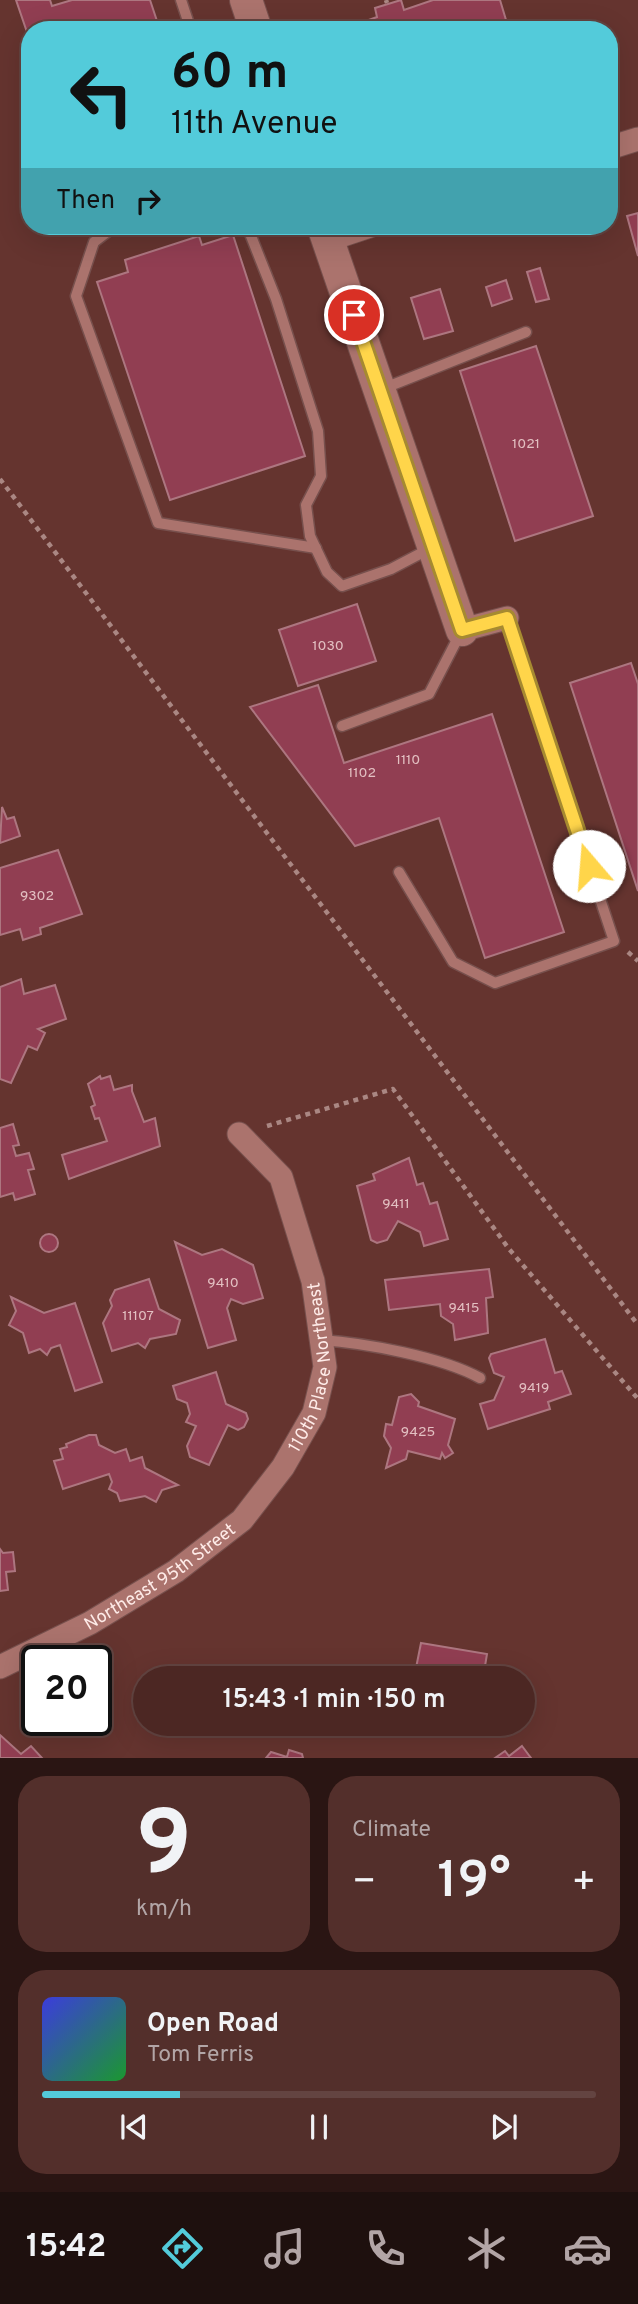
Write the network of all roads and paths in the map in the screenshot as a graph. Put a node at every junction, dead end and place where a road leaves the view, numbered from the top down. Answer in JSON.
{"nodes":[{"id":1,"x":181,"y":0,"type":"edge"},
{"id":2,"x":246,"y":0,"type":"edge"},
{"id":3,"x":188,"y":21,"type":"edge"},
{"id":4,"x":253,"y":21,"type":"edge"},
{"id":5,"x":638,"y":139,"type":"edge"},
{"id":6,"x":618,"y":145,"type":"edge"},
{"id":7,"x":103,"y":235,"type":"edge"},
{"id":8,"x":251,"y":235,"type":"edge"},
{"id":9,"x":326,"y":235,"type":"edge"},
{"id":10,"x":526,"y":332,"type":"dead end"},
{"id":11,"x":380,"y":390,"type":"junction"},
{"id":12,"x":0,"y":479,"type":"edge"},
{"id":13,"x":433,"y":547,"type":"junction"},
{"id":14,"x":316,"y":548,"type":"junction"},
{"id":15,"x":507,"y":618,"type":"joint"},
{"id":16,"x":462,"y":630,"type":"junction"},
{"id":17,"x":342,"y":726,"type":"dead end"},
{"id":18,"x":399,"y":872,"type":"dead end"},
{"id":19,"x":239,"y":1134,"type":"joint"},
{"id":20,"x":638,"y":1325,"type":"edge"},
{"id":21,"x":321,"y":1340,"type":"junction"},
{"id":22,"x":480,"y":1378,"type":"dead end"},
{"id":23,"x":638,"y":1399,"type":"edge"},
{"id":24,"x":242,"y":1520,"type":"joint"},
{"id":25,"x":0,"y":1667,"type":"edge"}],
"edges":[{"from":1,"to":3,"type":"lane"},
{"from":2,"to":4,"type":"street"},
{"from":5,"to":6,"type":"street"},
{"from":7,"to":14,"type":"lane"},
{"from":8,"to":14,"type":"lane"},
{"from":9,"to":11,"type":"street"},
{"from":10,"to":11,"type":"lane"},
{"from":11,"to":13,"type":"street"},
{"from":12,"to":20,"type":"path"},
{"from":13,"to":14,"type":"lane"},
{"from":13,"to":16,"type":"street"},
{"from":15,"to":16,"type":"street"},
{"from":15,"to":18,"type":"lane"},
{"from":16,"to":17,"type":"lane"},
{"from":19,"to":21,"type":"street","name":"110th Place Northeast"},
{"from":19,"to":23,"type":"path"},
{"from":21,"to":22,"type":"lane"},
{"from":21,"to":24,"type":"street","name":"110th Place Northeast"},
{"from":24,"to":25,"type":"street","name":"Northeast 95th Street"}]}
